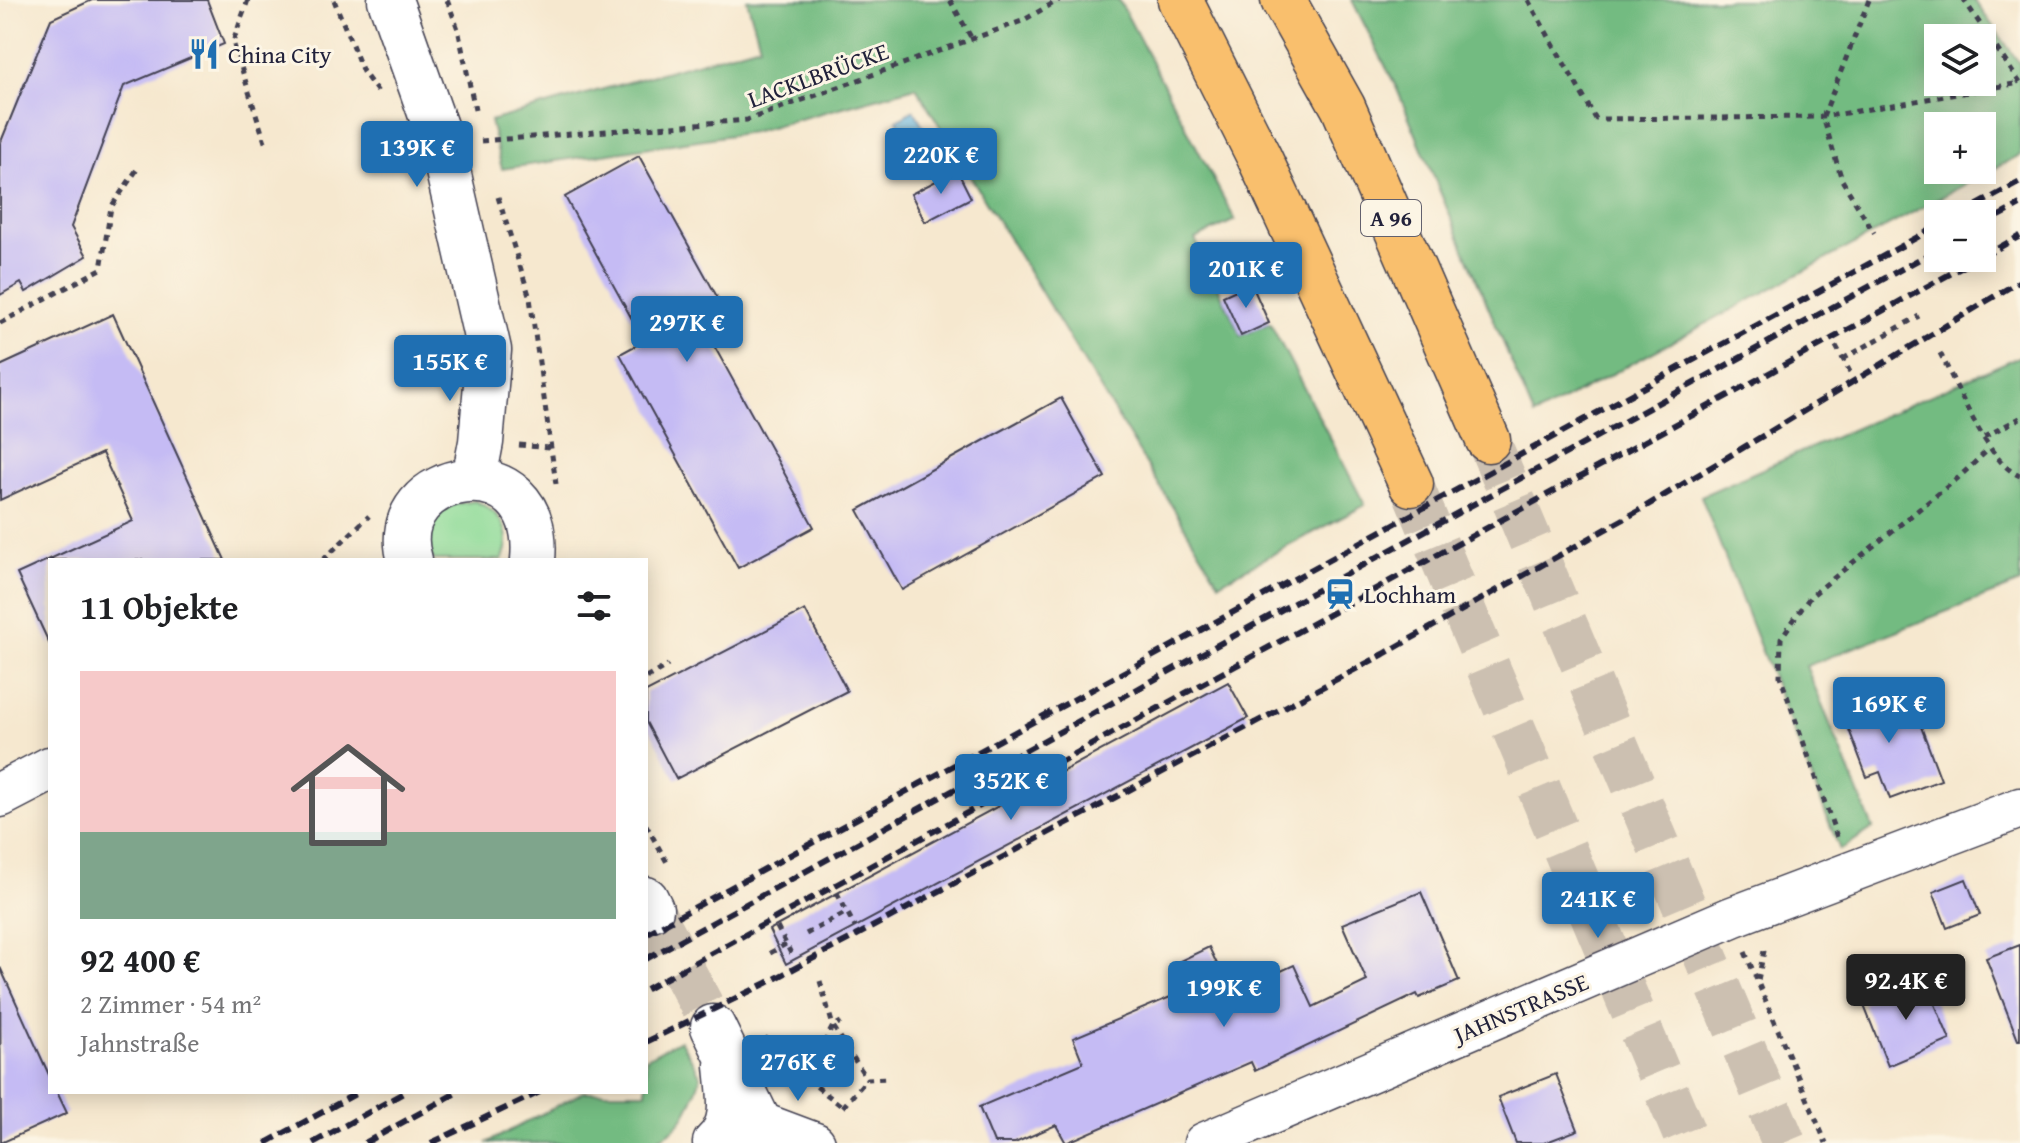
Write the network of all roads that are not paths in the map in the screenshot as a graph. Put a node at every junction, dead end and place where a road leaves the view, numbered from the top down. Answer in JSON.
{"nodes":[{"id":1,"x":390,"y":0,"type":"edge"},
{"id":2,"x":1180,"y":0,"type":"edge"},
{"id":3,"x":1283,"y":0,"type":"edge"},
{"id":4,"x":1488,"y":440,"type":"tunnel mouth"},
{"id":5,"x":474,"y":479,"type":"junction"},
{"id":6,"x":1411,"y":484,"type":"tunnel mouth"},
{"id":7,"x":409,"y":558,"type":"edge"},
{"id":8,"x":533,"y":558,"type":"edge"},
{"id":9,"x":48,"y":770,"type":"edge"},
{"id":10,"x":0,"y":795,"type":"edge"},
{"id":11,"x":2020,"y":808,"type":"edge"},
{"id":12,"x":719,"y":1041,"type":"tunnel mouth"},
{"id":13,"x":826,"y":1132,"type":"edge"},
{"id":14,"x":737,"y":1137,"type":"edge"},
{"id":15,"x":1204,"y":1143,"type":"edge"}],
"edges":[{"from":1,"to":5,"type":"street"},
{"from":2,"to":6,"type":"highway"},
{"from":3,"to":4,"type":"highway","number":"A 96"},
{"from":5,"to":7,"type":"street"},
{"from":5,"to":8,"type":"street"},
{"from":9,"to":10,"type":"street"},
{"from":11,"to":15,"type":"street","name":"JAHNSTRASSE"},
{"from":12,"to":14,"type":"street"},
{"from":13,"to":14,"type":"street"}]}
